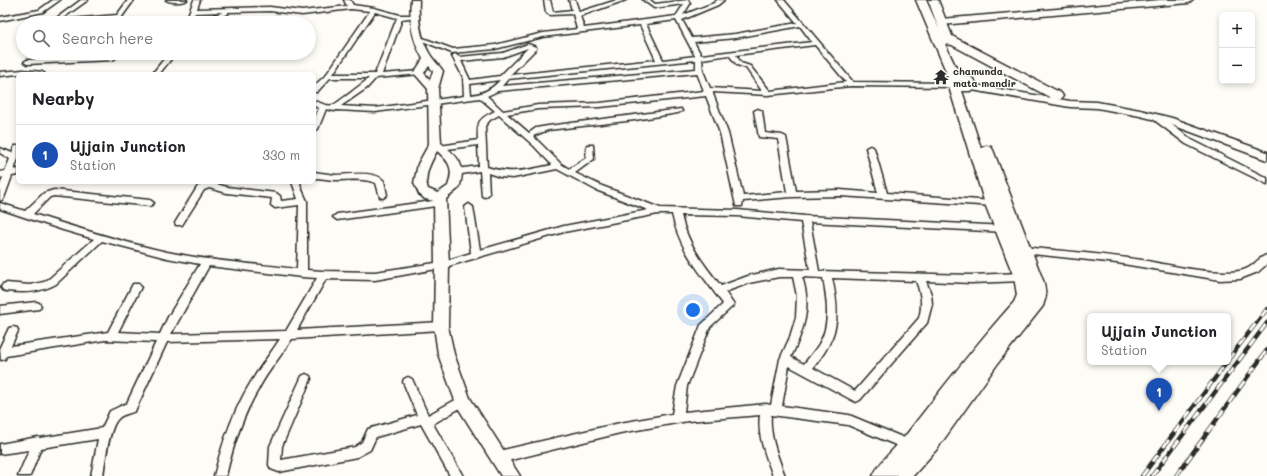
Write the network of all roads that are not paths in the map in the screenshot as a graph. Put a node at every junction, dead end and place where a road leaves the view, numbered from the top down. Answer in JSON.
{"nodes":[{"id":1,"x":57,"y":0,"type":"edge"},
{"id":2,"x":85,"y":0,"type":"edge"},
{"id":3,"x":131,"y":0,"type":"edge"},
{"id":4,"x":169,"y":0,"type":"edge"},
{"id":5,"x":184,"y":0,"type":"edge"},
{"id":6,"x":197,"y":0,"type":"edge"},
{"id":7,"x":347,"y":0,"type":"edge"},
{"id":8,"x":415,"y":0,"type":"edge"},
{"id":9,"x":547,"y":0,"type":"edge"},
{"id":10,"x":573,"y":0,"type":"edge"},
{"id":11,"x":623,"y":0,"type":"edge"},
{"id":12,"x":646,"y":0,"type":"edge"},
{"id":13,"x":721,"y":0,"type":"edge"},
{"id":14,"x":781,"y":0,"type":"edge"},
{"id":15,"x":921,"y":0,"type":"edge"},
{"id":16,"x":933,"y":0,"type":"edge"},
{"id":17,"x":1141,"y":0,"type":"edge"},
{"id":18,"x":1189,"y":0,"type":"edge"},
{"id":19,"x":686,"y":1,"type":"edge"},
{"id":20,"x":1116,"y":4,"type":"junction"},
{"id":21,"x":351,"y":7,"type":"junction"},
{"id":22,"x":374,"y":10,"type":"junction"},
{"id":23,"x":193,"y":11,"type":"junction"},
{"id":24,"x":231,"y":11,"type":"junction"},
{"id":25,"x":576,"y":13,"type":"junction"},
{"id":26,"x":63,"y":16,"type":"edge"},
{"id":27,"x":120,"y":16,"type":"edge"},
{"id":28,"x":191,"y":16,"type":"edge"},
{"id":29,"x":217,"y":16,"type":"edge"},
{"id":30,"x":413,"y":16,"type":"junction"},
{"id":31,"x":400,"y":17,"type":"junction"},
{"id":32,"x":0,"y":18,"type":"edge"},
{"id":33,"x":678,"y":18,"type":"junction"},
{"id":34,"x":941,"y":20,"type":"junction"},
{"id":35,"x":642,"y":23,"type":"junction"},
{"id":36,"x":802,"y":24,"type":"junction"},
{"id":37,"x":581,"y":30,"type":"junction"},
{"id":38,"x":418,"y":38,"type":"junction"},
{"id":39,"x":948,"y":38,"type":"junction"},
{"id":40,"x":690,"y":40,"type":"junction"},
{"id":41,"x":818,"y":43,"type":"junction"},
{"id":42,"x":452,"y":51,"type":"junction"},
{"id":43,"x":730,"y":53,"type":"junction"},
{"id":44,"x":699,"y":58,"type":"junction"},
{"id":45,"x":428,"y":59,"type":"junction"},
{"id":46,"x":457,"y":59,"type":"junction"},
{"id":47,"x":70,"y":60,"type":"edge"},
{"id":48,"x":167,"y":60,"type":"edge"},
{"id":49,"x":660,"y":61,"type":"junction"},
{"id":50,"x":27,"y":62,"type":"joint"},
{"id":51,"x":700,"y":71,"type":"junction"},
{"id":52,"x":23,"y":72,"type":"edge"},
{"id":53,"x":157,"y":72,"type":"edge"},
{"id":54,"x":16,"y":73,"type":"edge"},
{"id":55,"x":0,"y":74,"type":"edge"},
{"id":56,"x":419,"y":74,"type":"junction"},
{"id":57,"x":328,"y":76,"type":"junction"},
{"id":58,"x":376,"y":76,"type":"junction"},
{"id":59,"x":504,"y":78,"type":"junction"},
{"id":60,"x":466,"y":83,"type":"junction"},
{"id":61,"x":962,"y":83,"type":"junction"},
{"id":62,"x":851,"y":84,"type":"junction"},
{"id":63,"x":316,"y":88,"type":"edge"},
{"id":64,"x":496,"y":89,"type":"junction"},
{"id":65,"x":709,"y":92,"type":"junction"},
{"id":66,"x":768,"y":93,"type":"junction"},
{"id":67,"x":433,"y":96,"type":"junction"},
{"id":68,"x":482,"y":96,"type":"junction"},
{"id":69,"x":1057,"y":96,"type":"junction"},
{"id":70,"x":468,"y":98,"type":"junction"},
{"id":71,"x":316,"y":104,"type":"edge"},
{"id":72,"x":1097,"y":105,"type":"junction"},
{"id":73,"x":323,"y":107,"type":"junction"},
{"id":74,"x":334,"y":109,"type":"junction"},
{"id":75,"x":678,"y":111,"type":"dead end"},
{"id":76,"x":758,"y":111,"type":"dead end"},
{"id":77,"x":501,"y":112,"type":"junction"},
{"id":78,"x":1156,"y":117,"type":"junction"},
{"id":79,"x":316,"y":124,"type":"edge"},
{"id":80,"x":528,"y":136,"type":"junction"},
{"id":81,"x":482,"y":142,"type":"junction"},
{"id":82,"x":438,"y":146,"type":"junction"},
{"id":83,"x":590,"y":146,"type":"dead end"},
{"id":84,"x":870,"y":148,"type":"dead end"},
{"id":85,"x":0,"y":150,"type":"edge"},
{"id":86,"x":16,"y":153,"type":"edge"},
{"id":87,"x":1267,"y":156,"type":"edge"},
{"id":88,"x":14,"y":158,"type":"junction"},
{"id":89,"x":558,"y":166,"type":"junction"},
{"id":90,"x":482,"y":168,"type":"junction"},
{"id":91,"x":16,"y":172,"type":"edge"},
{"id":92,"x":456,"y":172,"type":"junction"},
{"id":93,"x":569,"y":173,"type":"junction"},
{"id":94,"x":4,"y":174,"type":"edge"},
{"id":95,"x":316,"y":175,"type":"edge"},
{"id":96,"x":1267,"y":181,"type":"edge"},
{"id":97,"x":296,"y":184,"type":"edge"},
{"id":98,"x":484,"y":194,"type":"dead end"},
{"id":99,"x":792,"y":194,"type":"junction"},
{"id":100,"x":383,"y":195,"type":"dead end"},
{"id":101,"x":883,"y":196,"type":"junction"},
{"id":102,"x":0,"y":198,"type":"edge"},
{"id":103,"x":740,"y":199,"type":"junction"},
{"id":104,"x":440,"y":200,"type":"junction"},
{"id":105,"x":303,"y":201,"type":"junction"},
{"id":106,"x":150,"y":203,"type":"dead end"},
{"id":107,"x":992,"y":204,"type":"junction"},
{"id":108,"x":0,"y":206,"type":"edge"},
{"id":109,"x":469,"y":207,"type":"dead end"},
{"id":110,"x":658,"y":211,"type":"junction"},
{"id":111,"x":676,"y":212,"type":"junction"},
{"id":112,"x":737,"y":213,"type":"junction"},
{"id":113,"x":26,"y":214,"type":"junction"},
{"id":114,"x":337,"y":216,"type":"dead end"},
{"id":115,"x":805,"y":219,"type":"junction"},
{"id":116,"x":179,"y":223,"type":"dead end"},
{"id":117,"x":1009,"y":230,"type":"junction"},
{"id":118,"x":101,"y":237,"type":"junction"},
{"id":119,"x":1023,"y":250,"type":"junction"},
{"id":120,"x":476,"y":255,"type":"junction"},
{"id":121,"x":1267,"y":258,"type":"edge"},
{"id":122,"x":206,"y":262,"type":"junction"},
{"id":123,"x":442,"y":265,"type":"junction"},
{"id":124,"x":302,"y":273,"type":"junction"},
{"id":125,"x":796,"y":273,"type":"junction"},
{"id":126,"x":815,"y":274,"type":"junction"},
{"id":127,"x":323,"y":275,"type":"junction"},
{"id":128,"x":827,"y":275,"type":"junction"},
{"id":129,"x":920,"y":278,"type":"junction"},
{"id":130,"x":1022,"y":278,"type":"junction"},
{"id":131,"x":6,"y":287,"type":"dead end"},
{"id":132,"x":136,"y":287,"type":"dead end"},
{"id":133,"x":719,"y":291,"type":"junction"},
{"id":134,"x":36,"y":306,"type":"dead end"},
{"id":135,"x":0,"y":310,"type":"edge"},
{"id":136,"x":441,"y":326,"type":"junction"},
{"id":137,"x":12,"y":331,"type":"dead end"},
{"id":138,"x":289,"y":335,"type":"junction"},
{"id":139,"x":111,"y":336,"type":"junction"},
{"id":140,"x":163,"y":338,"type":"junction"},
{"id":141,"x":1,"y":355,"type":"edge"},
{"id":142,"x":785,"y":359,"type":"junction"},
{"id":143,"x":806,"y":369,"type":"junction"},
{"id":144,"x":306,"y":379,"type":"dead end"},
{"id":145,"x":408,"y":382,"type":"dead end"},
{"id":146,"x":463,"y":401,"type":"junction"},
{"id":147,"x":771,"y":410,"type":"junction"},
{"id":148,"x":678,"y":418,"type":"junction"},
{"id":149,"x":424,"y":420,"type":"junction"},
{"id":150,"x":106,"y":433,"type":"junction"},
{"id":151,"x":38,"y":442,"type":"junction"},
{"id":152,"x":916,"y":448,"type":"junction"},
{"id":153,"x":0,"y":449,"type":"edge"},
{"id":154,"x":500,"y":457,"type":"junction"},
{"id":155,"x":24,"y":476,"type":"edge"},
{"id":156,"x":97,"y":476,"type":"edge"},
{"id":157,"x":220,"y":476,"type":"edge"},
{"id":158,"x":457,"y":476,"type":"edge"},
{"id":159,"x":511,"y":476,"type":"edge"},
{"id":160,"x":779,"y":476,"type":"edge"},
{"id":161,"x":883,"y":476,"type":"edge"},
{"id":162,"x":900,"y":476,"type":"edge"}],
"edges":[{"from":1,"to":32,"type":"street"},
{"from":2,"to":26,"type":"street"},
{"from":3,"to":27,"type":"street"},
{"from":4,"to":5,"type":"street"},
{"from":6,"to":23,"type":"street"},
{"from":7,"to":21,"type":"street"},
{"from":8,"to":30,"type":"street"},
{"from":9,"to":25,"type":"street"},
{"from":10,"to":25,"type":"street"},
{"from":11,"to":25,"type":"street"},
{"from":12,"to":19,"type":"street"},
{"from":13,"to":33,"type":"street"},
{"from":14,"to":36,"type":"street"},
{"from":15,"to":61,"type":"main road"},
{"from":16,"to":34,"type":"main road"},
{"from":17,"to":20,"type":"street"},
{"from":18,"to":20,"type":"street"},
{"from":19,"to":33,"type":"street"},
{"from":20,"to":34,"type":"street"},
{"from":21,"to":22,"type":"street"},
{"from":21,"to":24,"type":"street"},
{"from":22,"to":31,"type":"street"},
{"from":22,"to":57,"type":"street"},
{"from":23,"to":24,"type":"street"},
{"from":23,"to":28,"type":"street"},
{"from":24,"to":29,"type":"street"},
{"from":25,"to":37,"type":"street"},
{"from":30,"to":31,"type":"street"},
{"from":30,"to":38,"type":"street"},
{"from":31,"to":58,"type":"street"},
{"from":33,"to":35,"type":"street"},
{"from":33,"to":40,"type":"street"},
{"from":34,"to":39,"type":"main road"},
{"from":35,"to":37,"type":"street"},
{"from":35,"to":49,"type":"street"},
{"from":36,"to":40,"type":"street"},
{"from":36,"to":41,"type":"street"},
{"from":37,"to":42,"type":"street"},
{"from":38,"to":42,"type":"street"},
{"from":38,"to":45,"type":"street"},
{"from":39,"to":61,"type":"main road"},
{"from":39,"to":69,"type":"main road"},
{"from":40,"to":44,"type":"street"},
{"from":41,"to":43,"type":"street"},
{"from":41,"to":62,"type":"street"},
{"from":42,"to":46,"type":"street"},
{"from":43,"to":44,"type":"street"},
{"from":43,"to":66,"type":"street"},
{"from":44,"to":49,"type":"street"},
{"from":44,"to":51,"type":"street"},
{"from":45,"to":56,"type":"street"},
{"from":45,"to":67,"type":"street"},
{"from":46,"to":59,"type":"street"},
{"from":46,"to":60,"type":"street"},
{"from":47,"to":50,"type":"street"},
{"from":48,"to":53,"type":"street"},
{"from":49,"to":59,"type":"street"},
{"from":50,"to":52,"type":"street"},
{"from":51,"to":64,"type":"street"},
{"from":51,"to":65,"type":"street"},
{"from":54,"to":55,"type":"street"},
{"from":56,"to":58,"type":"street"},
{"from":56,"to":67,"type":"street"},
{"from":57,"to":58,"type":"street"},
{"from":57,"to":63,"type":"street"},
{"from":58,"to":74,"type":"street"},
{"from":59,"to":60,"type":"street"},
{"from":59,"to":64,"type":"street"},
{"from":60,"to":70,"type":"street"},
{"from":61,"to":62,"type":"street"},
{"from":61,"to":69,"type":"street"},
{"from":61,"to":72,"type":"street"},
{"from":61,"to":107,"type":"main road"},
{"from":61,"to":117,"type":"main road"},
{"from":62,"to":66,"type":"street"},
{"from":64,"to":68,"type":"street"},
{"from":65,"to":66,"type":"street"},
{"from":65,"to":77,"type":"street"},
{"from":65,"to":103,"type":"street"},
{"from":67,"to":70,"type":"street"},
{"from":67,"to":74,"type":"street"},
{"from":67,"to":82,"type":"street"},
{"from":68,"to":70,"type":"street"},
{"from":68,"to":77,"type":"street"},
{"from":69,"to":72,"type":"street"},
{"from":71,"to":73,"type":"street"},
{"from":72,"to":78,"type":"street"},
{"from":73,"to":74,"type":"street"},
{"from":73,"to":79,"type":"street"},
{"from":75,"to":80,"type":"street"},
{"from":76,"to":99,"type":"street"},
{"from":77,"to":80,"type":"street"},
{"from":77,"to":81,"type":"street"},
{"from":78,"to":87,"type":"street"},
{"from":78,"to":96,"type":"street"},
{"from":80,"to":89,"type":"street"},
{"from":81,"to":82,"type":"street"},
{"from":81,"to":90,"type":"street"},
{"from":82,"to":92,"type":"street"},
{"from":82,"to":104,"type":"street"},
{"from":83,"to":93,"type":"street"},
{"from":84,"to":101,"type":"street"},
{"from":85,"to":88,"type":"street"},
{"from":86,"to":88,"type":"street"},
{"from":88,"to":94,"type":"street"},
{"from":89,"to":90,"type":"street"},
{"from":89,"to":93,"type":"street"},
{"from":90,"to":92,"type":"street"},
{"from":90,"to":98,"type":"street"},
{"from":91,"to":94,"type":"street"},
{"from":92,"to":104,"type":"street"},
{"from":93,"to":110,"type":"street"},
{"from":94,"to":102,"type":"street"},
{"from":95,"to":100,"type":"street"},
{"from":97,"to":105,"type":"street"},
{"from":99,"to":101,"type":"street"},
{"from":99,"to":103,"type":"street"},
{"from":101,"to":107,"type":"street"},
{"from":103,"to":112,"type":"street"},
{"from":104,"to":114,"type":"street"},
{"from":104,"to":123,"type":"street"},
{"from":105,"to":116,"type":"street"},
{"from":105,"to":124,"type":"street"},
{"from":106,"to":113,"type":"street"},
{"from":107,"to":117,"type":"main road"},
{"from":108,"to":113,"type":"street"},
{"from":109,"to":120,"type":"street"},
{"from":110,"to":111,"type":"street"},
{"from":110,"to":120,"type":"street"},
{"from":111,"to":112,"type":"street"},
{"from":111,"to":133,"type":"street"},
{"from":112,"to":115,"type":"street"},
{"from":113,"to":118,"type":"street"},
{"from":115,"to":117,"type":"street"},
{"from":115,"to":126,"type":"street"},
{"from":117,"to":119,"type":"main road"},
{"from":117,"to":130,"type":"main road"},
{"from":118,"to":122,"type":"street"},
{"from":118,"to":131,"type":"street"},
{"from":119,"to":121,"type":"street"},
{"from":119,"to":152,"type":"main road"},
{"from":120,"to":123,"type":"street"},
{"from":122,"to":124,"type":"street"},
{"from":122,"to":140,"type":"street"},
{"from":123,"to":127,"type":"street"},
{"from":123,"to":136,"type":"street"},
{"from":124,"to":127,"type":"street"},
{"from":125,"to":126,"type":"street"},
{"from":125,"to":133,"type":"street"},
{"from":125,"to":142,"type":"street"},
{"from":126,"to":128,"type":"street"},
{"from":127,"to":138,"type":"street"},
{"from":128,"to":129,"type":"street"},
{"from":128,"to":143,"type":"street"},
{"from":129,"to":130,"type":"street"},
{"from":129,"to":143,"type":"street"},
{"from":130,"to":152,"type":"main road"},
{"from":132,"to":139,"type":"street"},
{"from":133,"to":148,"type":"street"},
{"from":134,"to":135,"type":"street"},
{"from":136,"to":138,"type":"street"},
{"from":136,"to":146,"type":"street"},
{"from":137,"to":141,"type":"street"},
{"from":138,"to":140,"type":"street"},
{"from":138,"to":157,"type":"street"},
{"from":139,"to":140,"type":"street"},
{"from":139,"to":141,"type":"street"},
{"from":140,"to":150,"type":"street"},
{"from":142,"to":143,"type":"street"},
{"from":142,"to":147,"type":"street"},
{"from":144,"to":149,"type":"street"},
{"from":145,"to":149,"type":"street"},
{"from":146,"to":149,"type":"street"},
{"from":146,"to":154,"type":"street"},
{"from":147,"to":148,"type":"street"},
{"from":147,"to":152,"type":"street"},
{"from":147,"to":160,"type":"street"},
{"from":148,"to":154,"type":"street"},
{"from":149,"to":158,"type":"street"},
{"from":150,"to":151,"type":"street"},
{"from":150,"to":156,"type":"street"},
{"from":151,"to":153,"type":"street"},
{"from":151,"to":155,"type":"street"},
{"from":152,"to":161,"type":"main road"},
{"from":152,"to":162,"type":"main road"},
{"from":154,"to":159,"type":"street"}]}
